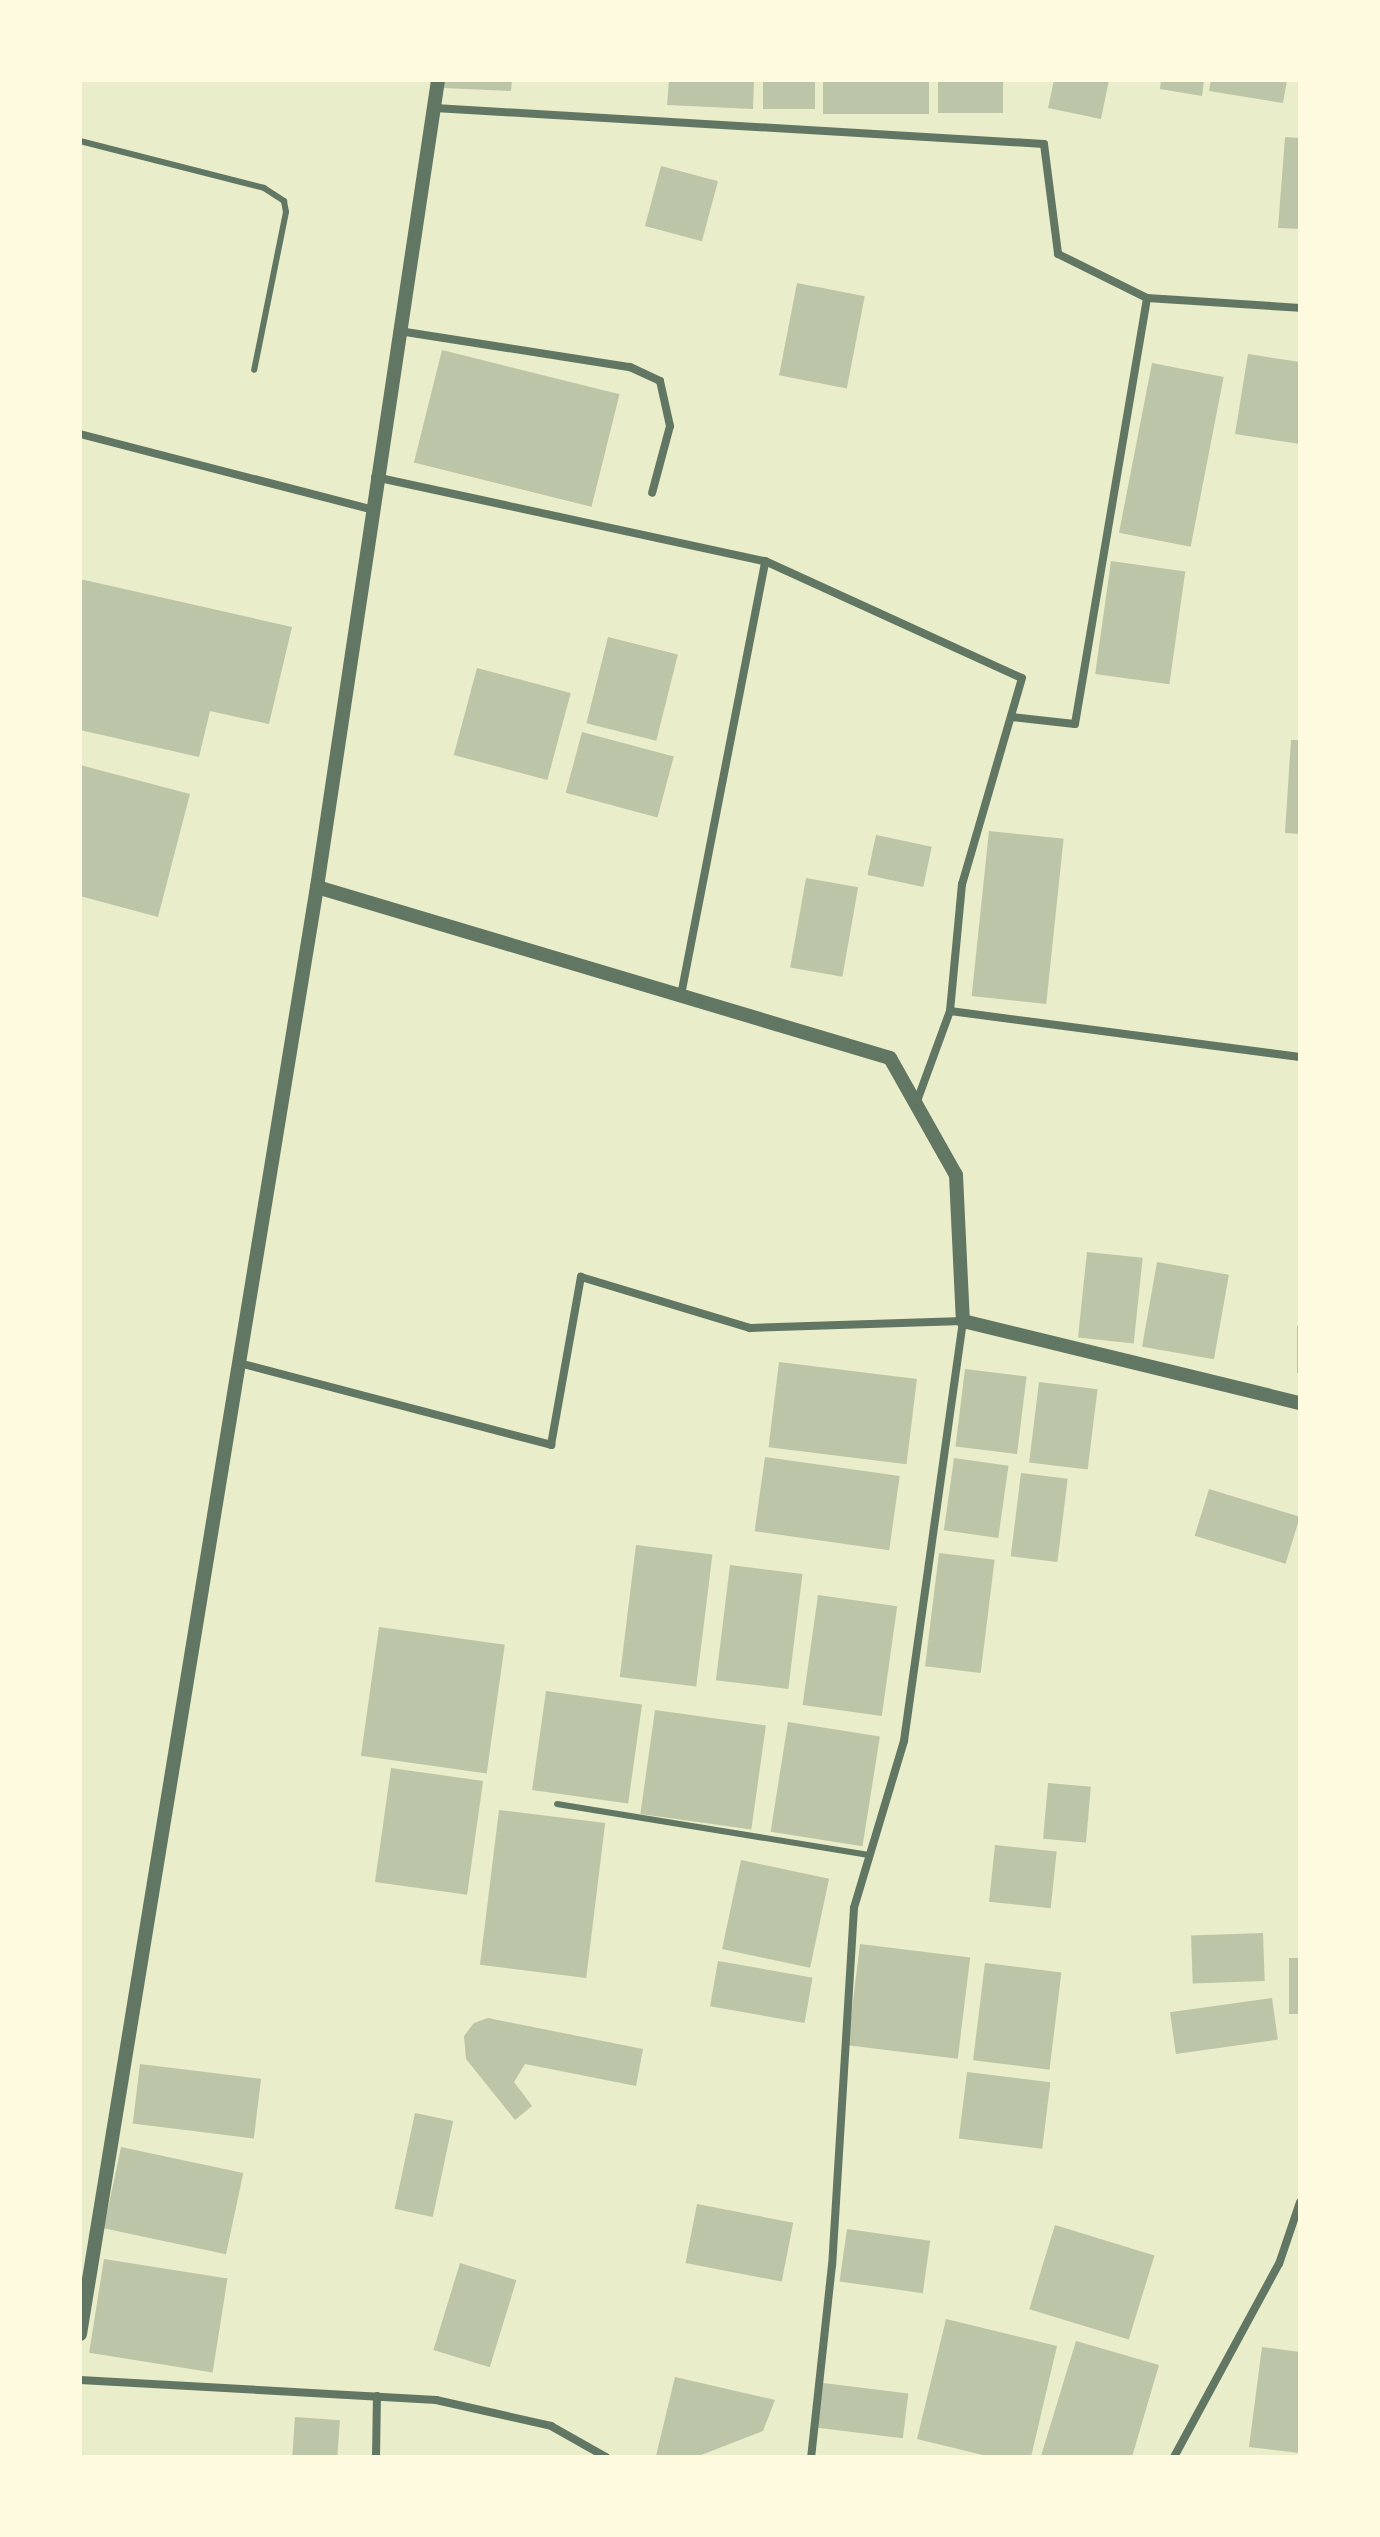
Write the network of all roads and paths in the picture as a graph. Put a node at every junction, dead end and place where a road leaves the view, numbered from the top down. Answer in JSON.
{"nodes":[{"id":1,"x":438,"y":80,"type":"edge"},
{"id":2,"x":435,"y":108,"type":"junction"},
{"id":3,"x":80,"y":141,"type":"edge"},
{"id":4,"x":1147,"y":298,"type":"junction"},
{"id":5,"x":1300,"y":308,"type":"edge"},
{"id":6,"x":399,"y":331,"type":"junction"},
{"id":7,"x":254,"y":370,"type":"dead end"},
{"id":8,"x":80,"y":434,"type":"edge"},
{"id":9,"x":375,"y":476,"type":"junction"},
{"id":10,"x":652,"y":493,"type":"dead end"},
{"id":11,"x":374,"y":510,"type":"junction"},
{"id":12,"x":765,"y":561,"type":"junction"},
{"id":13,"x":1011,"y":717,"type":"junction"},
{"id":14,"x":317,"y":887,"type":"junction"},
{"id":15,"x":681,"y":995,"type":"junction"},
{"id":16,"x":950,"y":1011,"type":"junction"},
{"id":17,"x":1300,"y":1057,"type":"edge"},
{"id":18,"x":916,"y":1104,"type":"junction"},
{"id":19,"x":963,"y":1321,"type":"junction"},
{"id":20,"x":239,"y":1363,"type":"junction"},
{"id":21,"x":1300,"y":1403,"type":"edge"},
{"id":22,"x":557,"y":1804,"type":"dead end"},
{"id":23,"x":869,"y":1855,"type":"junction"},
{"id":24,"x":1300,"y":2202,"type":"edge"},
{"id":25,"x":80,"y":2334,"type":"edge"},
{"id":26,"x":80,"y":2380,"type":"edge"},
{"id":27,"x":377,"y":2396,"type":"junction"},
{"id":28,"x":376,"y":2457,"type":"edge"},
{"id":29,"x":606,"y":2457,"type":"edge"},
{"id":30,"x":811,"y":2457,"type":"edge"},
{"id":31,"x":1174,"y":2457,"type":"edge"}],
"edges":[{"from":1,"to":2,"type":"street"},
{"from":2,"to":4,"type":"street"},
{"from":2,"to":6,"type":"street"},
{"from":3,"to":7,"type":"lane"},
{"from":4,"to":5,"type":"street"},
{"from":4,"to":13,"type":"street"},
{"from":6,"to":9,"type":"street"},
{"from":6,"to":10,"type":"street"},
{"from":8,"to":11,"type":"street"},
{"from":9,"to":11,"type":"street"},
{"from":9,"to":12,"type":"street"},
{"from":11,"to":14,"type":"street"},
{"from":12,"to":13,"type":"street"},
{"from":12,"to":15,"type":"street"},
{"from":13,"to":16,"type":"street"},
{"from":14,"to":15,"type":"street"},
{"from":14,"to":20,"type":"street"},
{"from":15,"to":18,"type":"street"},
{"from":16,"to":17,"type":"street"},
{"from":16,"to":18,"type":"street"},
{"from":18,"to":19,"type":"street"},
{"from":19,"to":20,"type":"street"},
{"from":19,"to":21,"type":"street"},
{"from":19,"to":23,"type":"street"},
{"from":20,"to":25,"type":"street"},
{"from":22,"to":23,"type":"lane"},
{"from":23,"to":30,"type":"street"},
{"from":24,"to":31,"type":"street"},
{"from":26,"to":27,"type":"street"},
{"from":27,"to":28,"type":"street"},
{"from":27,"to":29,"type":"street"}]}
